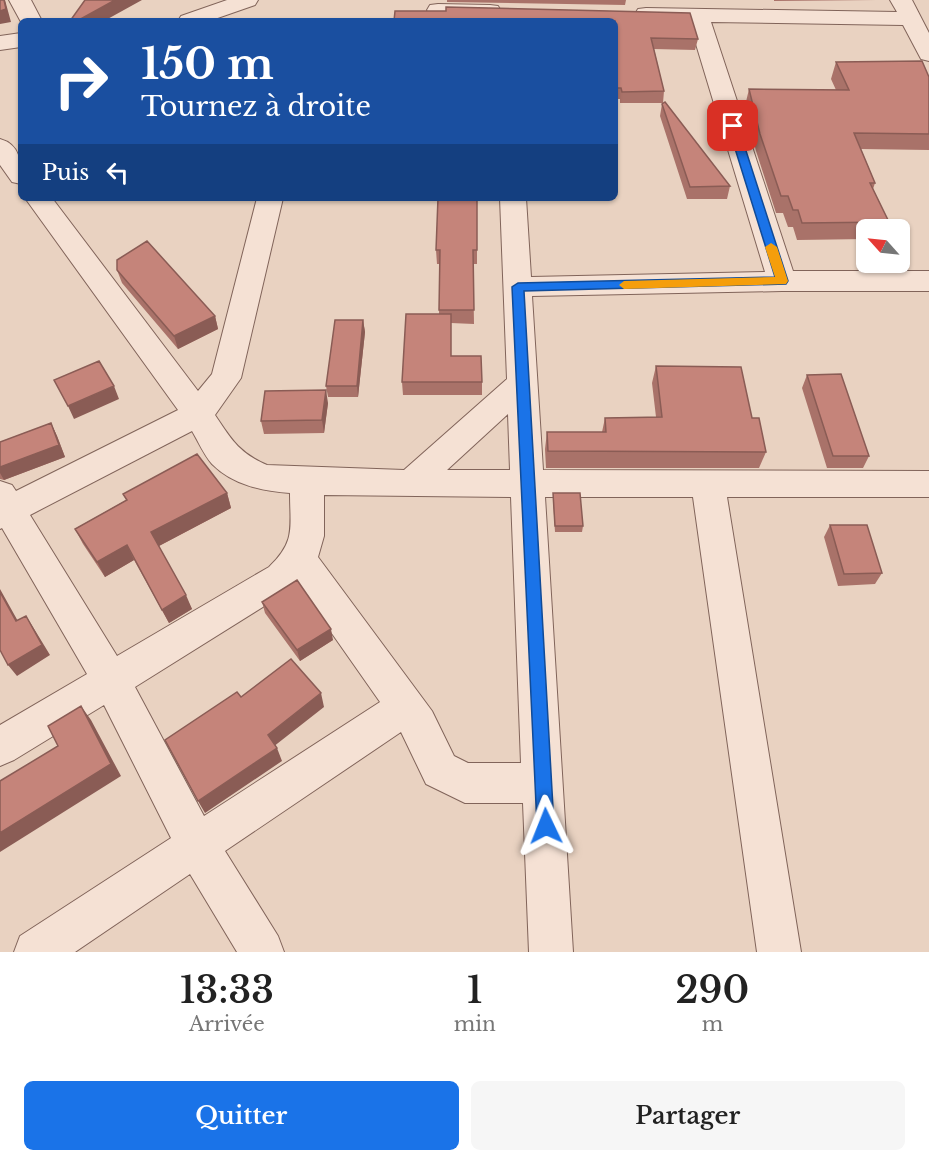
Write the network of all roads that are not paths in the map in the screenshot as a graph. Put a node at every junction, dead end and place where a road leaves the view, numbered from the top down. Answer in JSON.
{"nodes":[{"id":1,"x":20,"y":0,"type":"edge"},
{"id":2,"x":248,"y":0,"type":"edge"},
{"id":3,"x":645,"y":7,"type":"edge"},
{"id":4,"x":911,"y":8,"type":"edge"},
{"id":5,"x":438,"y":10,"type":"edge"},
{"id":6,"x":623,"y":14,"type":"edge"},
{"id":7,"x":507,"y":15,"type":"edge"},
{"id":8,"x":698,"y":15,"type":"junction"},
{"id":9,"x":29,"y":18,"type":"edge"},
{"id":10,"x":197,"y":18,"type":"edge"},
{"id":11,"x":18,"y":40,"type":"edge"},
{"id":12,"x":0,"y":43,"type":"edge"},
{"id":13,"x":929,"y":54,"type":"edge"},
{"id":14,"x":0,"y":147,"type":"edge"},
{"id":15,"x":18,"y":173,"type":"edge"},
{"id":16,"x":18,"y":179,"type":"edge"},
{"id":17,"x":0,"y":188,"type":"edge"},
{"id":18,"x":40,"y":201,"type":"edge"},
{"id":19,"x":269,"y":201,"type":"edge"},
{"id":20,"x":513,"y":201,"type":"edge"},
{"id":21,"x":782,"y":281,"type":"junction"},
{"id":22,"x":929,"y":281,"type":"edge"},
{"id":23,"x":518,"y":287,"type":"junction"},
{"id":24,"x":523,"y":382,"type":"junction"},
{"id":25,"x":198,"y":414,"type":"junction"},
{"id":26,"x":307,"y":481,"type":"junction"},
{"id":27,"x":528,"y":482,"type":"junction"},
{"id":28,"x":411,"y":483,"type":"junction"},
{"id":29,"x":708,"y":483,"type":"junction"},
{"id":30,"x":929,"y":484,"type":"edge"},
{"id":31,"x":3,"y":507,"type":"edge"},
{"id":32,"x":300,"y":560,"type":"junction"},
{"id":33,"x":111,"y":680,"type":"junction"},
{"id":34,"x":406,"y":707,"type":"junction"},
{"id":35,"x":0,"y":747,"type":"edge"},
{"id":36,"x":544,"y":783,"type":"junction"},
{"id":37,"x":198,"y":847,"type":"junction"},
{"id":38,"x":36,"y":952,"type":"edge"},
{"id":39,"x":262,"y":952,"type":"edge"},
{"id":40,"x":551,"y":952,"type":"edge"},
{"id":41,"x":779,"y":952,"type":"edge"}],
"edges":[{"from":1,"to":9,"type":"street"},
{"from":2,"to":10,"type":"street"},
{"from":3,"to":6,"type":"street"},
{"from":3,"to":8,"type":"street"},
{"from":4,"to":8,"type":"street"},
{"from":4,"to":13,"type":"street"},
{"from":5,"to":7,"type":"street"},
{"from":8,"to":21,"type":"street"},
{"from":11,"to":12,"type":"street"},
{"from":14,"to":15,"type":"street"},
{"from":16,"to":17,"type":"street"},
{"from":18,"to":25,"type":"street"},
{"from":19,"to":25,"type":"street"},
{"from":20,"to":23,"type":"street"},
{"from":21,"to":22,"type":"street"},
{"from":21,"to":23,"type":"street"},
{"from":23,"to":24,"type":"street"},
{"from":24,"to":27,"type":"street"},
{"from":24,"to":28,"type":"street"},
{"from":25,"to":26,"type":"street"},
{"from":25,"to":31,"type":"street"},
{"from":26,"to":28,"type":"street"},
{"from":26,"to":32,"type":"street"},
{"from":27,"to":28,"type":"street"},
{"from":27,"to":29,"type":"street"},
{"from":27,"to":36,"type":"street"},
{"from":29,"to":30,"type":"street"},
{"from":29,"to":41,"type":"street"},
{"from":31,"to":33,"type":"street"},
{"from":32,"to":33,"type":"street"},
{"from":32,"to":34,"type":"street"},
{"from":33,"to":35,"type":"street"},
{"from":33,"to":37,"type":"street"},
{"from":34,"to":36,"type":"street"},
{"from":34,"to":37,"type":"street"},
{"from":36,"to":40,"type":"street"},
{"from":37,"to":38,"type":"street"},
{"from":37,"to":39,"type":"street"}]}
